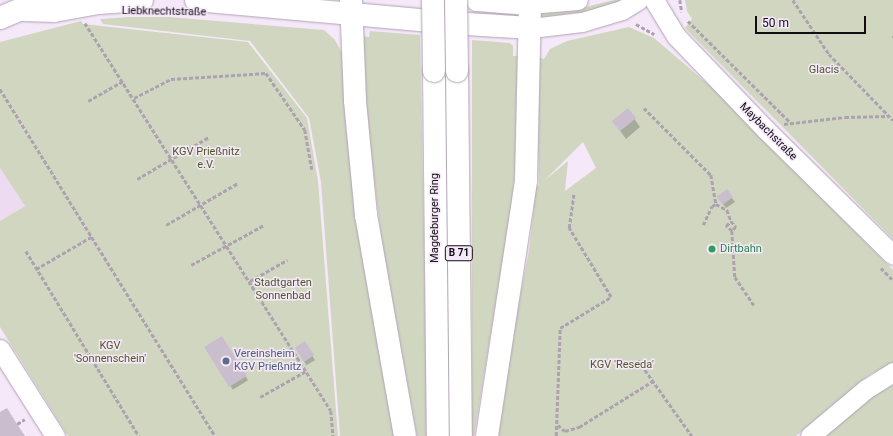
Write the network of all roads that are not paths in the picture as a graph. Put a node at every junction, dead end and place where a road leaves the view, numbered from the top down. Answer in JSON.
{"nodes":[{"id":1,"x":42,"y":0,"type":"edge"},
{"id":2,"x":433,"y":0,"type":"edge"},
{"id":3,"x":456,"y":0,"type":"edge"},
{"id":4,"x":477,"y":0,"type":"edge"},
{"id":5,"x":578,"y":0,"type":"edge"},
{"id":6,"x":638,"y":0,"type":"edge"},
{"id":7,"x":654,"y":0,"type":"edge"},
{"id":8,"x":530,"y":2,"type":"edge"},
{"id":9,"x":148,"y":5,"type":"edge"},
{"id":10,"x":191,"y":5,"type":"edge"},
{"id":11,"x":351,"y":7,"type":"edge"},
{"id":12,"x":23,"y":10,"type":"junction"},
{"id":13,"x":0,"y":18,"type":"edge"},
{"id":14,"x":422,"y":20,"type":"dead end"},
{"id":15,"x":467,"y":24,"type":"dead end"},
{"id":16,"x":531,"y":28,"type":"junction"},
{"id":17,"x":893,"y":255,"type":"edge"},
{"id":18,"x":0,"y":349,"type":"edge"},
{"id":19,"x":893,"y":372,"type":"edge"},
{"id":20,"x":55,"y":436,"type":"edge"},
{"id":21,"x":405,"y":436,"type":"edge"},
{"id":22,"x":438,"y":436,"type":"edge"},
{"id":23,"x":461,"y":436,"type":"edge"},
{"id":24,"x":487,"y":436,"type":"edge"},
{"id":25,"x":810,"y":436,"type":"edge"}],
"edges":[{"from":1,"to":12,"type":"main road","name":"Liebknechtstraße"},
{"from":2,"to":22,"type":"main road","name":"Magdeburger Ring","number":"B 71","bridge":true},
{"from":3,"to":23,"type":"main road","name":"Magdeburger Ring","number":"B 71","bridge":true},
{"from":4,"to":8,"type":"main road"},
{"from":5,"to":8,"type":"street"},
{"from":6,"to":16,"type":"street"},
{"from":7,"to":17,"type":"street","name":"Maybachstraße"},
{"from":8,"to":16,"type":"main road"},
{"from":9,"to":12,"type":"main road","name":"Liebknechtstraße"},
{"from":10,"to":11,"type":"main road","name":"Liebknechtstraße"},
{"from":11,"to":14,"type":"main road","name":"Liebknechtstraße"},
{"from":11,"to":21,"type":"main road"},
{"from":12,"to":13,"type":"main road","name":"Liebknechtstraße"},
{"from":15,"to":16,"type":"main road"},
{"from":16,"to":24,"type":"main road"},
{"from":18,"to":20,"type":"street"},
{"from":19,"to":25,"type":"street"}]}
